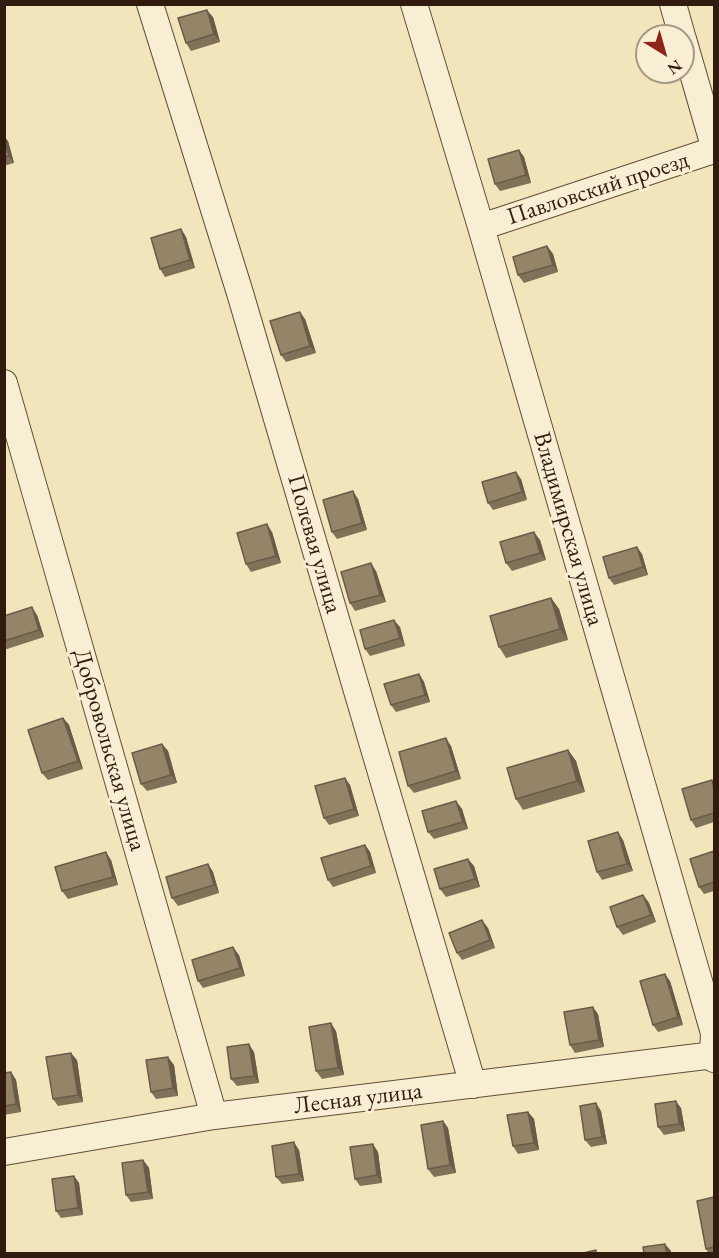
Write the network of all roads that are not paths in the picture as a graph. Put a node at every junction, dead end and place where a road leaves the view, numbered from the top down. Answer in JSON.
{"nodes":[{"id":1,"x":150,"y":4,"type":"edge"},
{"id":2,"x":414,"y":4,"type":"edge"},
{"id":3,"x":673,"y":4,"type":"edge"},
{"id":4,"x":679,"y":24,"type":"edge"},
{"id":5,"x":695,"y":81,"type":"edge"},
{"id":6,"x":714,"y":148,"type":"edge"},
{"id":7,"x":481,"y":227,"type":"junction"},
{"id":8,"x":4,"y":383,"type":"edge"},
{"id":9,"x":714,"y":1057,"type":"edge"},
{"id":10,"x":473,"y":1085,"type":"junction"},
{"id":11,"x":214,"y":1116,"type":"junction"},
{"id":12,"x":4,"y":1152,"type":"edge"}],
"edges":[{"from":1,"to":10,"type":"street","name":"Полевая улица"},
{"from":2,"to":7,"type":"street","name":"Владимирская улица"},
{"from":3,"to":4,"type":"street"},
{"from":5,"to":6,"type":"street"},
{"from":6,"to":7,"type":"street","name":"Павловский проезд"},
{"from":7,"to":9,"type":"street","name":"Владимирская улица"},
{"from":8,"to":11,"type":"street","name":"Добровольская улица"},
{"from":9,"to":10,"type":"street","name":"Лесная улица"},
{"from":10,"to":11,"type":"street","name":"Лесная улица"},
{"from":11,"to":12,"type":"street","name":"Лесная улица"}]}
